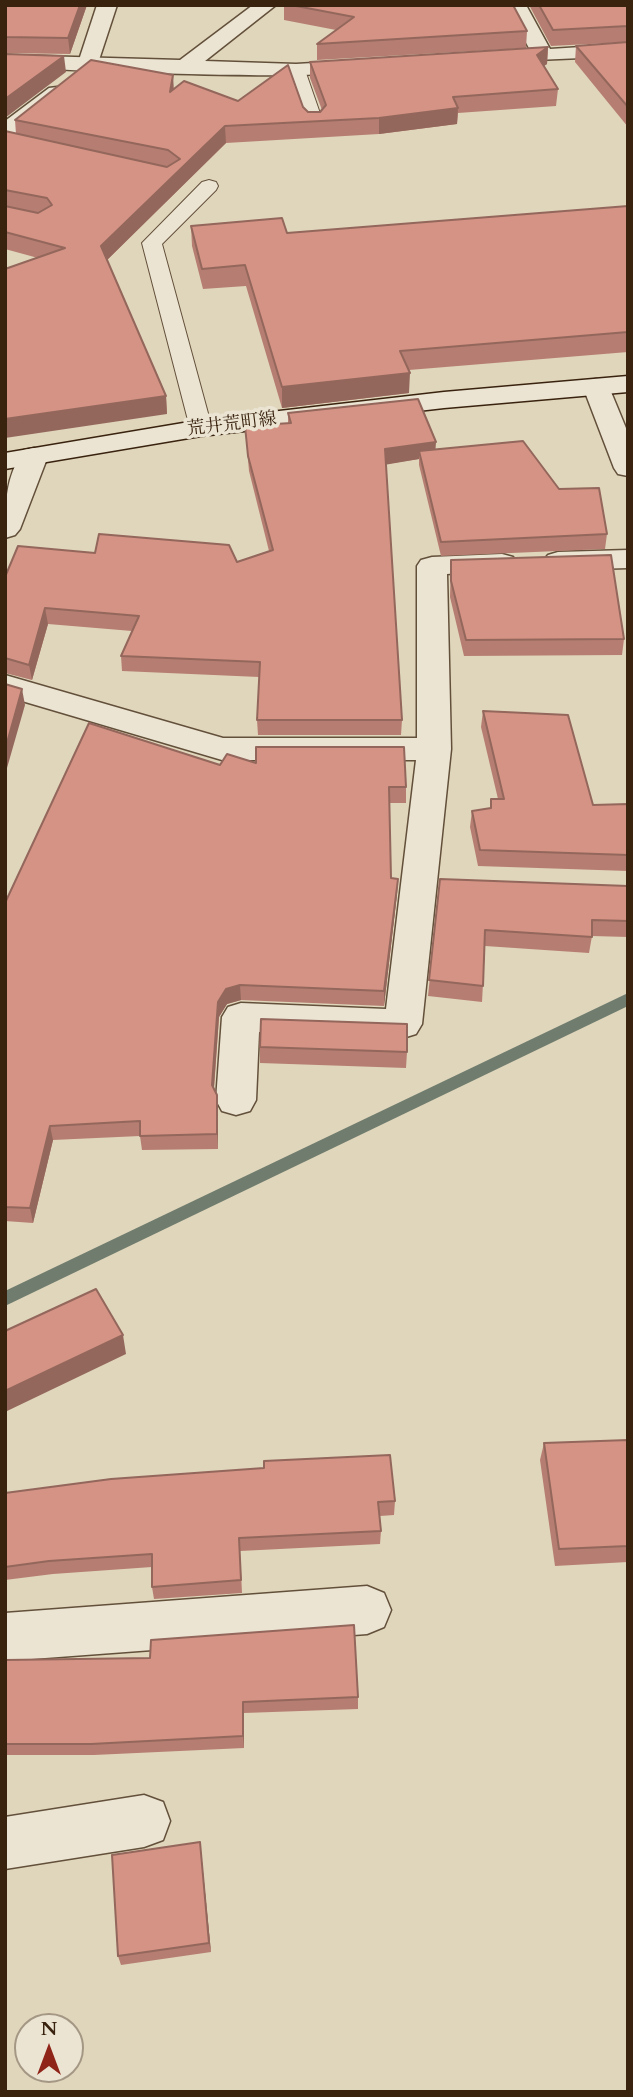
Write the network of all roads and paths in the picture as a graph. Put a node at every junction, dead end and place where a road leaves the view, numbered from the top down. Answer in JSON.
{"nodes":[{"id":1,"x":107,"y":5,"type":"edge"},
{"id":2,"x":266,"y":5,"type":"edge"},
{"id":3,"x":516,"y":5,"type":"edge"},
{"id":4,"x":628,"y":50,"type":"edge"},
{"id":5,"x":543,"y":55,"type":"junction"},
{"id":6,"x":474,"y":60,"type":"edge"},
{"id":7,"x":5,"y":61,"type":"edge"},
{"id":8,"x":88,"y":63,"type":"junction"},
{"id":9,"x":378,"y":65,"type":"edge"},
{"id":10,"x":185,"y":66,"type":"junction"},
{"id":11,"x":296,"y":70,"type":"junction"},
{"id":12,"x":314,"y":122,"type":"edge"},
{"id":13,"x":10,"y":139,"type":"edge"},
{"id":14,"x":209,"y":186,"type":"dead end"},
{"id":15,"x":628,"y":384,"type":"edge"},
{"id":16,"x":596,"y":387,"type":"junction"},
{"id":17,"x":201,"y":428,"type":"junction"},
{"id":18,"x":34,"y":456,"type":"junction"},
{"id":19,"x":5,"y":461,"type":"edge"},
{"id":20,"x":628,"y":468,"type":"edge"},
{"id":21,"x":5,"y":529,"type":"edge"},
{"id":22,"x":628,"y":559,"type":"edge"},
{"id":23,"x":5,"y":685,"type":"edge"},
{"id":24,"x":433,"y":749,"type":"junction"},
{"id":25,"x":236,"y":1100,"type":"dead end"},
{"id":26,"x":367,"y":1610,"type":"dead end"},
{"id":27,"x":5,"y":1637,"type":"edge"},
{"id":28,"x":144,"y":1821,"type":"dead end"},
{"id":29,"x":5,"y":1843,"type":"edge"}],
"edges":[{"from":1,"to":8,"type":"street"},
{"from":2,"to":10,"type":"street"},
{"from":3,"to":5,"type":"street"},
{"from":4,"to":5,"type":"street"},
{"from":5,"to":6,"type":"street"},
{"from":7,"to":8,"type":"street"},
{"from":8,"to":10,"type":"street"},
{"from":8,"to":13,"type":"street"},
{"from":9,"to":11,"type":"street"},
{"from":10,"to":11,"type":"street"},
{"from":11,"to":12,"type":"lane"},
{"from":14,"to":17,"type":"lane"},
{"from":15,"to":16,"type":"street","name":"荒井荒町線"},
{"from":16,"to":17,"type":"street","name":"荒井荒町線"},
{"from":16,"to":20,"type":"street"},
{"from":17,"to":18,"type":"street","name":"荒井荒町線"},
{"from":18,"to":19,"type":"street","name":"荒井荒町線"},
{"from":18,"to":21,"type":"street"},
{"from":22,"to":24,"type":"street"},
{"from":23,"to":24,"type":"street"},
{"from":24,"to":25,"type":"street"},
{"from":26,"to":27,"type":"street"},
{"from":28,"to":29,"type":"street"}]}
